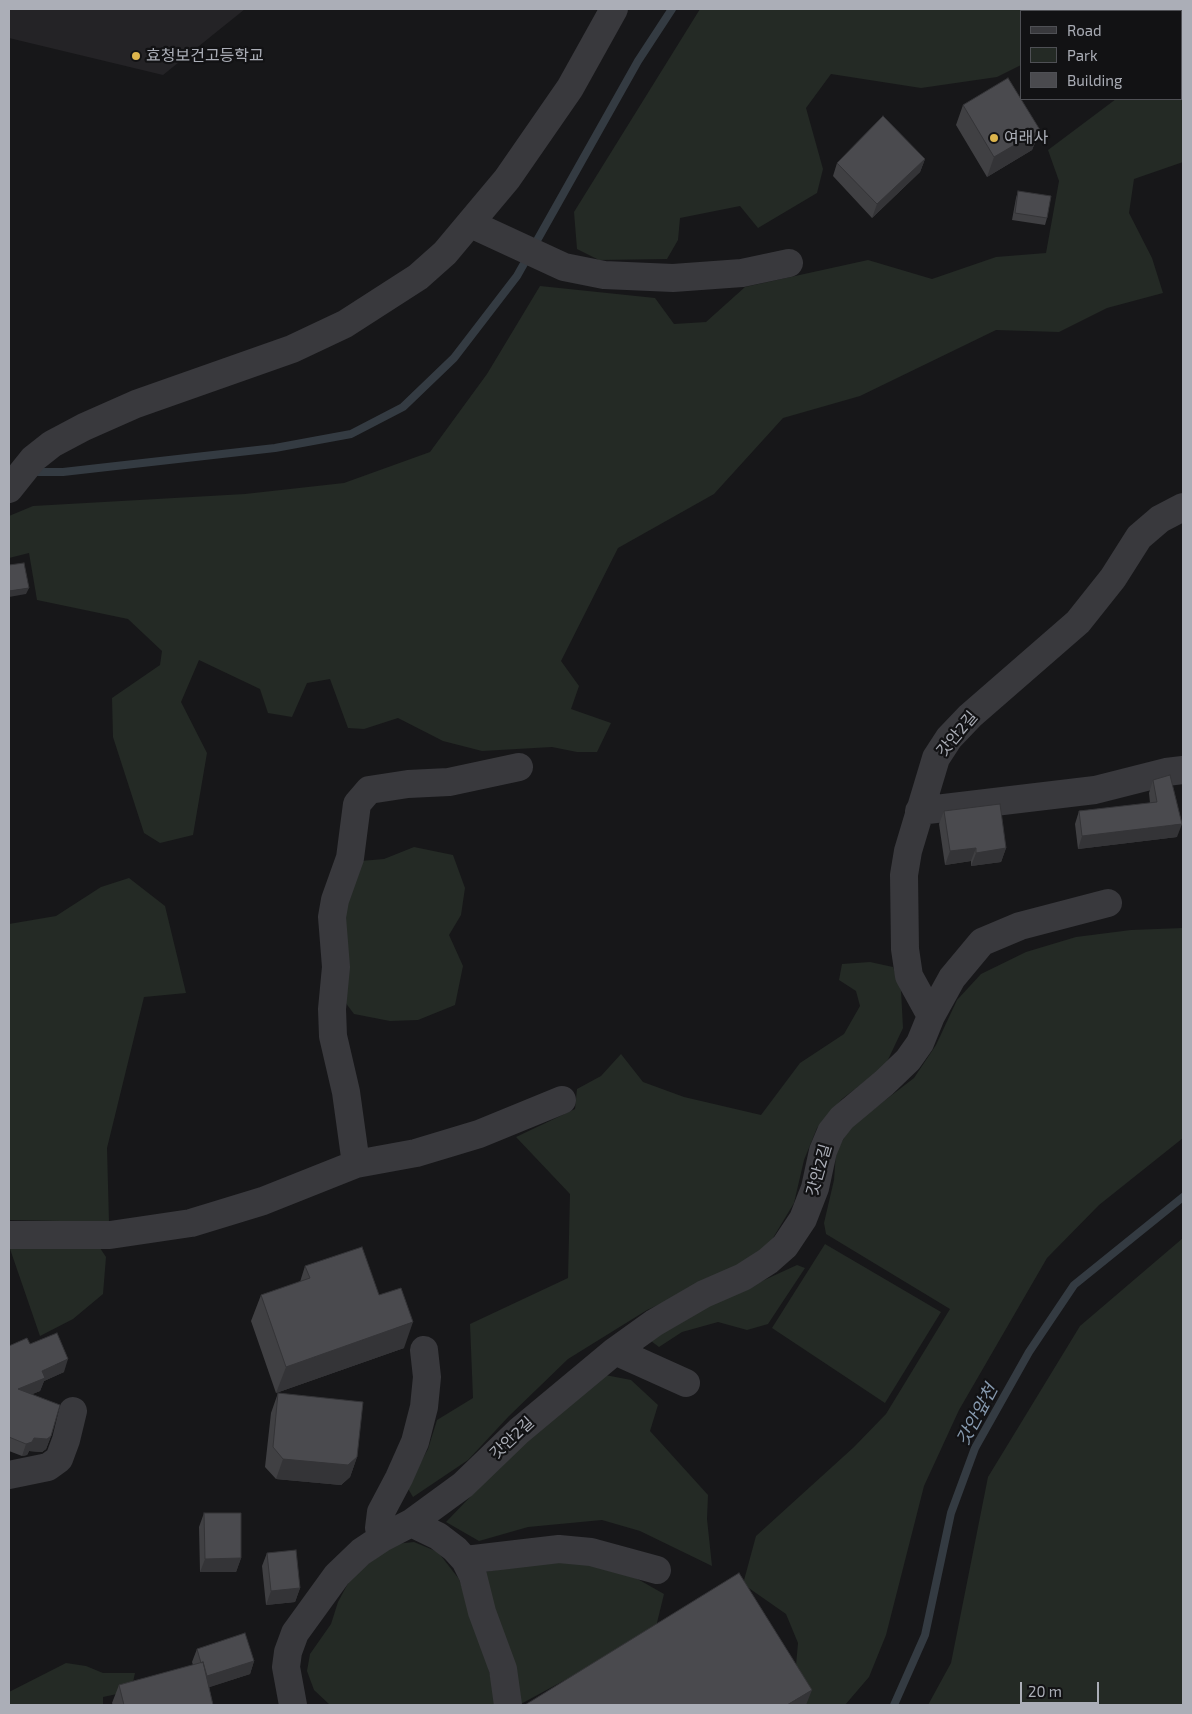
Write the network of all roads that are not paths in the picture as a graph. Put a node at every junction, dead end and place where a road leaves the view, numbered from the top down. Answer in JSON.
{"nodes":[{"id":1,"x":614,"y":9,"type":"edge"},
{"id":2,"x":471,"y":224,"type":"junction"},
{"id":3,"x":789,"y":263,"type":"dead end"},
{"id":4,"x":9,"y":488,"type":"edge"},
{"id":5,"x":1183,"y":507,"type":"edge"},
{"id":6,"x":519,"y":767,"type":"dead end"},
{"id":7,"x":1183,"y":770,"type":"edge"},
{"id":8,"x":919,"y":810,"type":"junction"},
{"id":9,"x":1108,"y":903,"type":"dead end"},
{"id":10,"x":930,"y":1016,"type":"junction"},
{"id":11,"x":562,"y":1100,"type":"dead end"},
{"id":12,"x":356,"y":1164,"type":"junction"},
{"id":13,"x":9,"y":1235,"type":"edge"},
{"id":14,"x":424,"y":1350,"type":"dead end"},
{"id":15,"x":615,"y":1351,"type":"junction"},
{"id":16,"x":686,"y":1383,"type":"dead end"},
{"id":17,"x":73,"y":1411,"type":"dead end"},
{"id":18,"x":9,"y":1475,"type":"edge"},
{"id":19,"x":411,"y":1523,"type":"junction"},
{"id":20,"x":382,"y":1538,"type":"junction"},
{"id":21,"x":465,"y":1560,"type":"junction"},
{"id":22,"x":657,"y":1570,"type":"dead end"},
{"id":23,"x":293,"y":1705,"type":"edge"},
{"id":24,"x":508,"y":1705,"type":"edge"}],
"edges":[{"from":1,"to":2,"type":"street"},
{"from":2,"to":3,"type":"street"},
{"from":2,"to":4,"type":"street"},
{"from":5,"to":8,"type":"street","name":"갓안2길"},
{"from":6,"to":12,"type":"street"},
{"from":7,"to":8,"type":"street"},
{"from":8,"to":10,"type":"street","name":"갓안2길"},
{"from":9,"to":10,"type":"street"},
{"from":10,"to":15,"type":"street","name":"갓안2길"},
{"from":11,"to":12,"type":"street"},
{"from":12,"to":13,"type":"street"},
{"from":14,"to":20,"type":"street"},
{"from":15,"to":16,"type":"street"},
{"from":15,"to":19,"type":"street","name":"갓안2길"},
{"from":17,"to":18,"type":"street"},
{"from":19,"to":20,"type":"street","name":"갓안2길"},
{"from":19,"to":21,"type":"street"},
{"from":20,"to":23,"type":"street","name":"갓안2길"},
{"from":21,"to":22,"type":"street"},
{"from":21,"to":24,"type":"street"}]}
